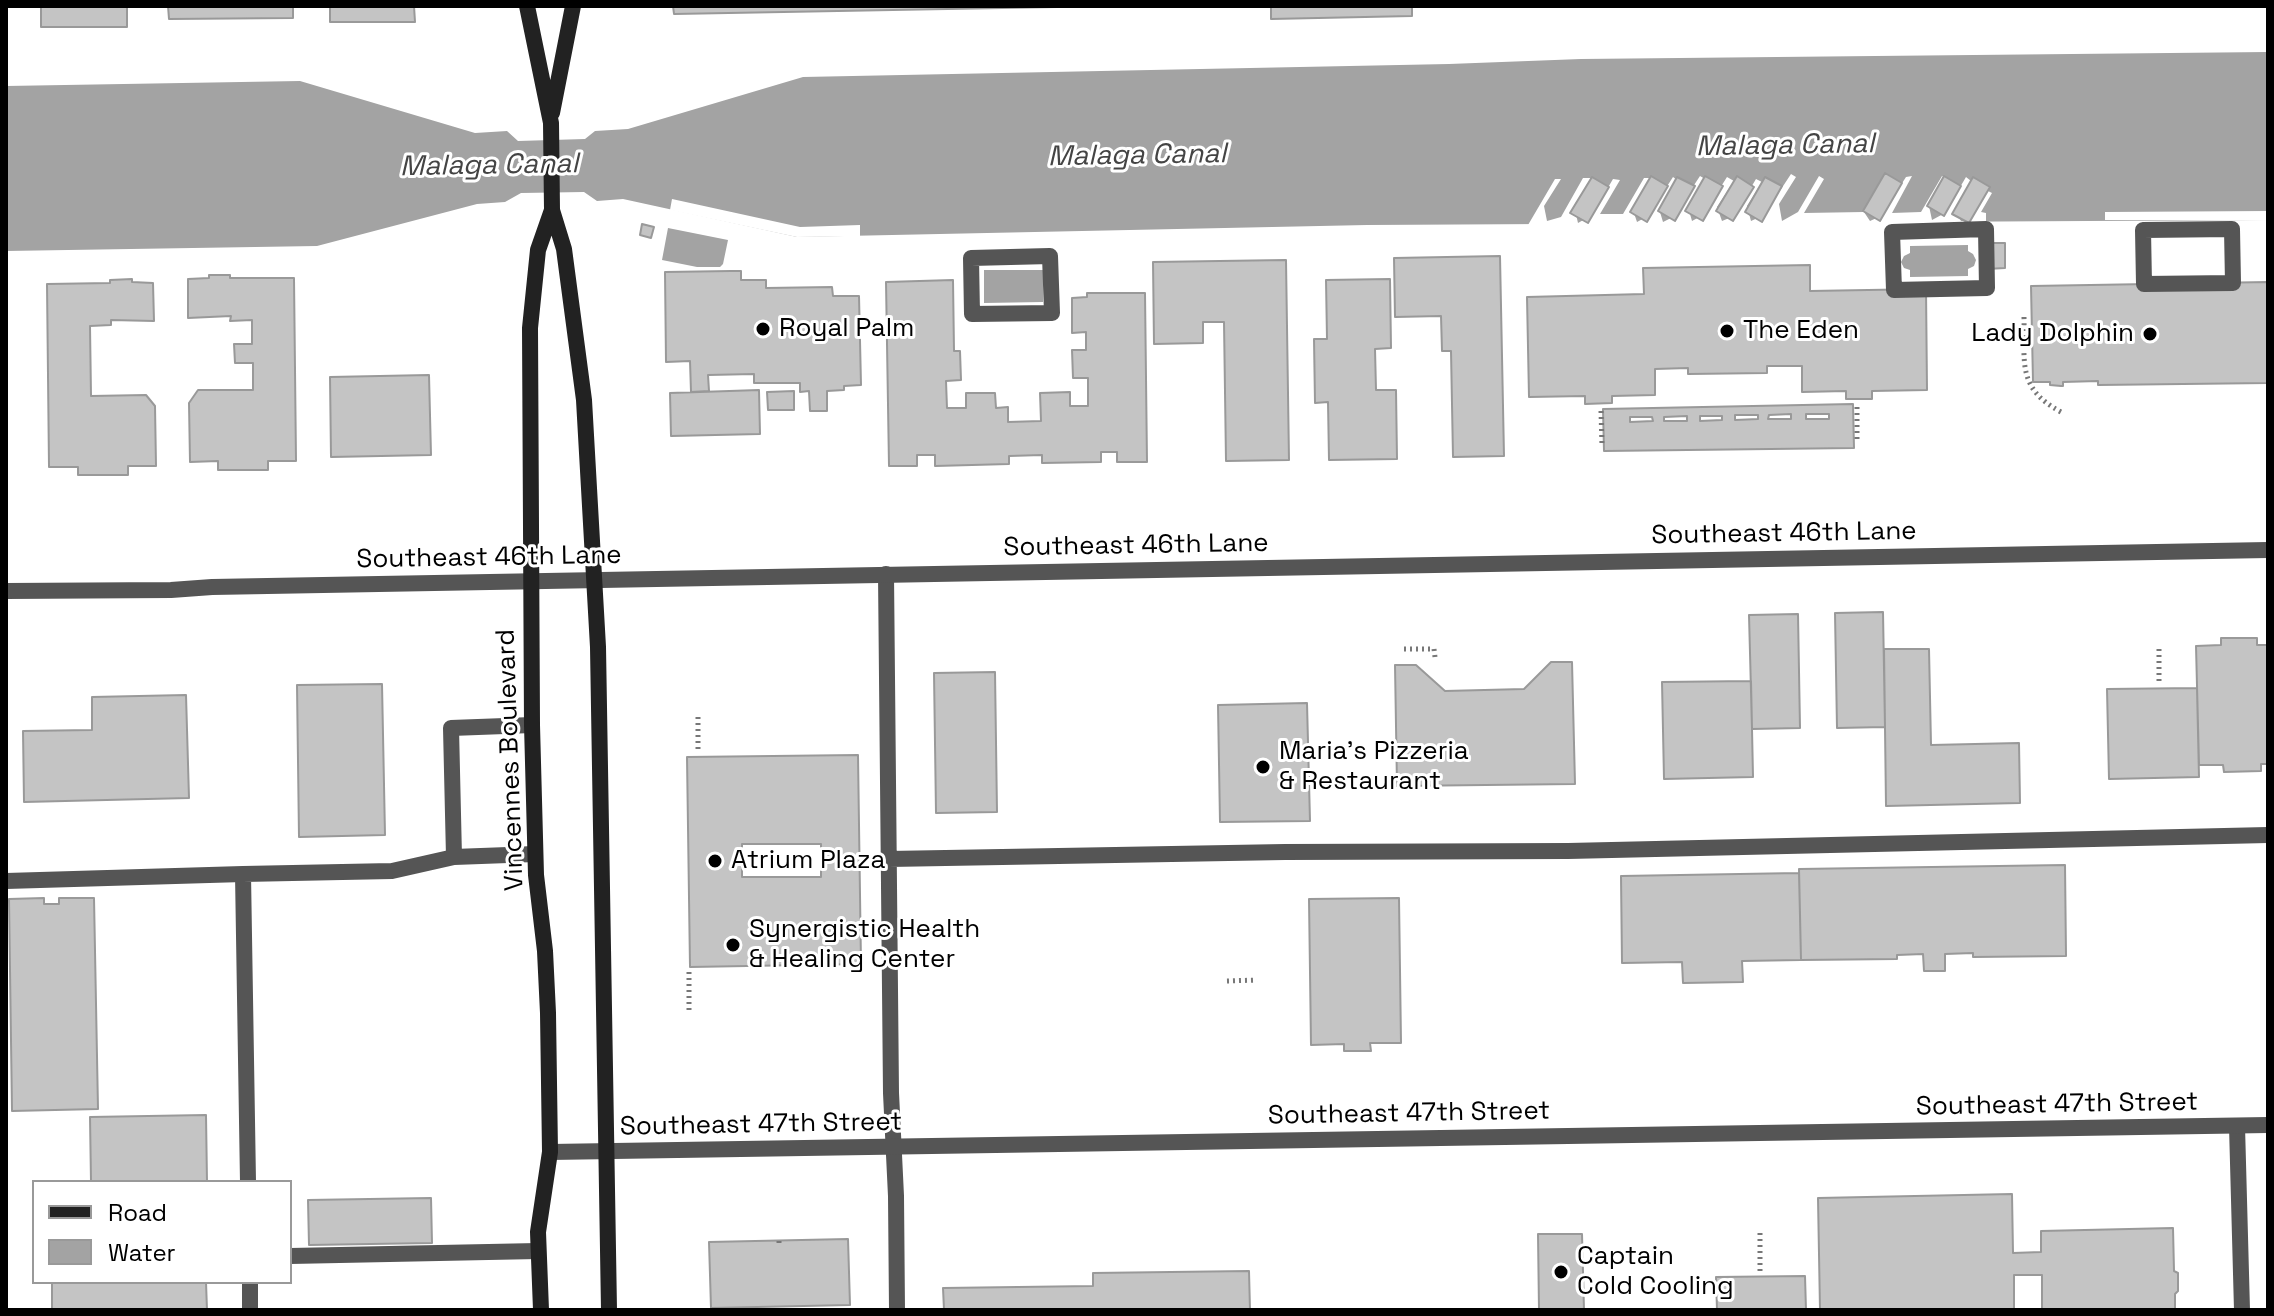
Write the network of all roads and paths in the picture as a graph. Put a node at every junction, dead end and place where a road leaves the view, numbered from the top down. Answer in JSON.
{"nodes":[{"id":1,"x":527,"y":6,"type":"edge"},
{"id":2,"x":573,"y":6,"type":"edge"},
{"id":3,"x":551,"y":123,"type":"junction"},
{"id":4,"x":552,"y":210,"type":"junction"},
{"id":5,"x":2143,"y":230,"type":"joint"},
{"id":6,"x":1892,"y":232,"type":"joint"},
{"id":7,"x":971,"y":258,"type":"joint"},
{"id":8,"x":2024,"y":317,"type":"dead end"},
{"id":9,"x":1857,"y":407,"type":"dead end"},
{"id":10,"x":1601,"y":411,"type":"dead end"},
{"id":11,"x":2061,"y":412,"type":"dead end"},
{"id":12,"x":1857,"y":443,"type":"dead end"},
{"id":13,"x":1602,"y":446,"type":"dead end"},
{"id":14,"x":2268,"y":550,"type":"edge"},
{"id":15,"x":886,"y":574,"type":"junction"},
{"id":16,"x":594,"y":579,"type":"junction"},
{"id":17,"x":531,"y":581,"type":"junction"},
{"id":18,"x":6,"y":591,"type":"edge"},
{"id":19,"x":1404,"y":649,"type":"dead end"},
{"id":20,"x":2159,"y":649,"type":"dead end"},
{"id":21,"x":1435,"y":657,"type":"dead end"},
{"id":22,"x":2159,"y":684,"type":"dead end"},
{"id":23,"x":698,"y":717,"type":"dead end"},
{"id":24,"x":532,"y":725,"type":"junction"},
{"id":25,"x":698,"y":753,"type":"dead end"},
{"id":26,"x":2268,"y":835,"type":"edge"},
{"id":27,"x":535,"y":854,"type":"junction"},
{"id":28,"x":454,"y":857,"type":"junction"},
{"id":29,"x":889,"y":859,"type":"junction"},
{"id":30,"x":243,"y":874,"type":"junction"},
{"id":31,"x":6,"y":881,"type":"edge"},
{"id":32,"x":689,"y":971,"type":"dead end"},
{"id":33,"x":1257,"y":980,"type":"dead end"},
{"id":34,"x":1227,"y":981,"type":"dead end"},
{"id":35,"x":689,"y":1010,"type":"dead end"},
{"id":36,"x":2268,"y":1125,"type":"edge"},
{"id":37,"x":2237,"y":1126,"type":"junction"},
{"id":38,"x":894,"y":1147,"type":"junction"},
{"id":39,"x":550,"y":1152,"type":"junction"},
{"id":40,"x":606,"y":1152,"type":"junction"},
{"id":41,"x":248,"y":1180,"type":"edge"},
{"id":42,"x":1760,"y":1233,"type":"dead end"},
{"id":43,"x":538,"y":1251,"type":"junction"},
{"id":44,"x":292,"y":1256,"type":"edge"},
{"id":45,"x":1760,"y":1271,"type":"dead end"},
{"id":46,"x":250,"y":1284,"type":"edge"},
{"id":47,"x":250,"y":1310,"type":"edge"},
{"id":48,"x":541,"y":1310,"type":"edge"},
{"id":49,"x":609,"y":1310,"type":"edge"},
{"id":50,"x":897,"y":1310,"type":"edge"},
{"id":51,"x":2242,"y":1310,"type":"edge"}],
"edges":[{"from":1,"to":3,"type":"street","name":"Vincennes Boulevard"},
{"from":2,"to":3,"type":"street","name":"Vincennes Boulevard"},
{"from":3,"to":4,"type":"street","name":"Vincennes Boulevard"},
{"from":4,"to":16,"type":"street","name":"Vincennes Boulevard"},
{"from":4,"to":17,"type":"street","name":"Vincennes Boulevard"},
{"from":5,"to":5,"type":"street"},
{"from":6,"to":6,"type":"street"},
{"from":7,"to":7,"type":"street"},
{"from":8,"to":11,"type":"path"},
{"from":9,"to":12,"type":"path"},
{"from":10,"to":13,"type":"path"},
{"from":14,"to":15,"type":"street","name":"Southeast 46th Lane"},
{"from":15,"to":16,"type":"street","name":"Southeast 46th Lane"},
{"from":15,"to":29,"type":"street"},
{"from":16,"to":17,"type":"street","name":"Southeast 46th Lane"},
{"from":16,"to":40,"type":"street","name":"Vincennes Boulevard"},
{"from":17,"to":18,"type":"street","name":"Southeast 46th Lane"},
{"from":17,"to":24,"type":"street","name":"Vincennes Boulevard"},
{"from":19,"to":21,"type":"path"},
{"from":20,"to":22,"type":"path"},
{"from":23,"to":25,"type":"path"},
{"from":24,"to":27,"type":"street","name":"Vincennes Boulevard"},
{"from":24,"to":28,"type":"street"},
{"from":26,"to":29,"type":"street"},
{"from":27,"to":28,"type":"street"},
{"from":27,"to":39,"type":"street","name":"Vincennes Boulevard"},
{"from":28,"to":30,"type":"street"},
{"from":29,"to":38,"type":"street"},
{"from":30,"to":31,"type":"street"},
{"from":30,"to":41,"type":"street"},
{"from":32,"to":35,"type":"path"},
{"from":33,"to":34,"type":"path"},
{"from":36,"to":37,"type":"street","name":"Southeast 47th Street"},
{"from":37,"to":38,"type":"street","name":"Southeast 47th Street"},
{"from":37,"to":51,"type":"street"},
{"from":38,"to":40,"type":"street","name":"Southeast 47th Street"},
{"from":38,"to":50,"type":"street"},
{"from":39,"to":40,"type":"street","name":"Southeast 47th Street"},
{"from":39,"to":43,"type":"street","name":"Vincennes Boulevard"},
{"from":40,"to":49,"type":"street","name":"Vincennes Boulevard"},
{"from":42,"to":45,"type":"path"},
{"from":43,"to":44,"type":"street"},
{"from":43,"to":48,"type":"street","name":"Vincennes Boulevard"},
{"from":46,"to":47,"type":"street"}]}
